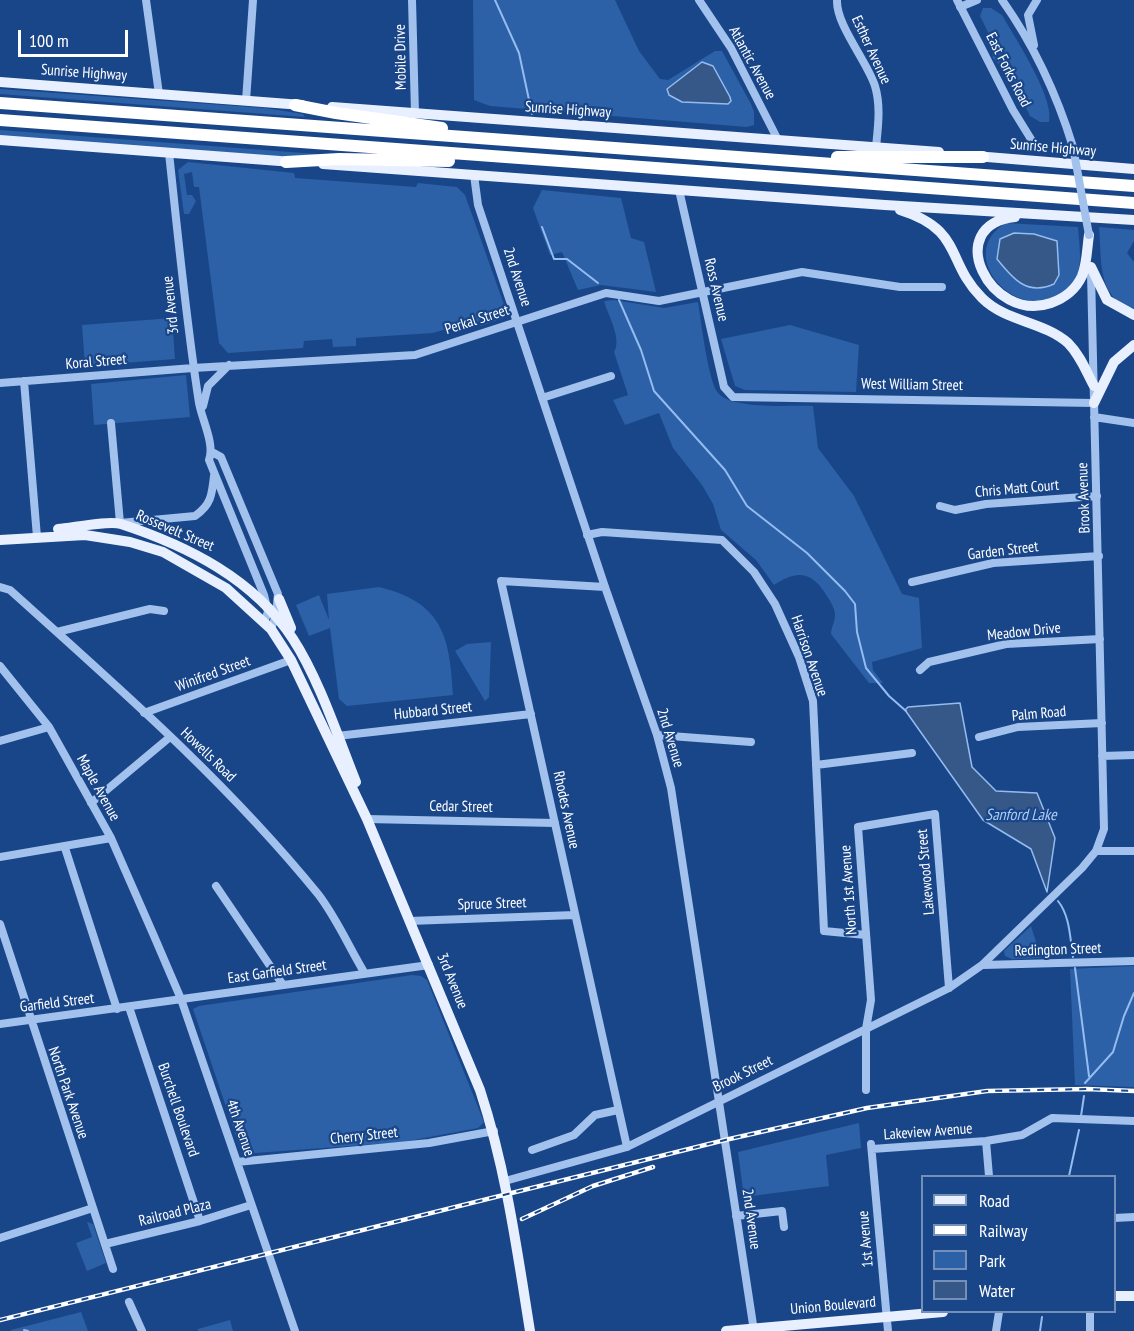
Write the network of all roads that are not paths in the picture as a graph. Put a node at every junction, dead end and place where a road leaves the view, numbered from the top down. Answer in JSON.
{"nodes":[{"id":1,"x":147,"y":0,"type":"edge"},
{"id":2,"x":253,"y":0,"type":"edge"},
{"id":3,"x":412,"y":0,"type":"edge"},
{"id":4,"x":699,"y":0,"type":"edge"},
{"id":5,"x":837,"y":0,"type":"edge"},
{"id":6,"x":977,"y":0,"type":"edge"},
{"id":7,"x":1002,"y":0,"type":"edge"},
{"id":8,"x":1037,"y":0,"type":"edge"},
{"id":9,"x":958,"y":4,"type":"edge"},
{"id":10,"x":1039,"y":61,"type":"junction"},
{"id":11,"x":0,"y":82,"type":"edge"},
{"id":12,"x":159,"y":94,"type":"junction"},
{"id":13,"x":246,"y":101,"type":"junction"},
{"id":14,"x":0,"y":103,"type":"edge"},
{"id":15,"x":295,"y":105,"type":"junction"},
{"id":16,"x":415,"y":113,"type":"junction"},
{"id":17,"x":0,"y":120,"type":"edge"},
{"id":18,"x":0,"y":140,"type":"edge"},
{"id":19,"x":502,"y":140,"type":"junction"},
{"id":20,"x":778,"y":140,"type":"junction"},
{"id":21,"x":1034,"y":144,"type":"dead end"},
{"id":22,"x":876,"y":147,"type":"junction"},
{"id":23,"x":169,"y":153,"type":"junction"},
{"id":24,"x":983,"y":157,"type":"junction"},
{"id":25,"x":519,"y":158,"type":"junction"},
{"id":26,"x":773,"y":160,"type":"junction"},
{"id":27,"x":286,"y":162,"type":"junction"},
{"id":28,"x":1134,"y":169,"type":"edge"},
{"id":29,"x":474,"y":175,"type":"junction"},
{"id":30,"x":1134,"y":186,"type":"edge"},
{"id":31,"x":680,"y":190,"type":"junction"},
{"id":32,"x":1134,"y":203,"type":"edge"},
{"id":33,"x":885,"y":205,"type":"junction"},
{"id":34,"x":1043,"y":213,"type":"junction"},
{"id":35,"x":1134,"y":220,"type":"edge"},
{"id":36,"x":1089,"y":235,"type":"junction"},
{"id":37,"x":1091,"y":267,"type":"junction"},
{"id":38,"x":942,"y":287,"type":"dead end"},
{"id":39,"x":703,"y":291,"type":"junction"},
{"id":40,"x":1134,"y":315,"type":"edge"},
{"id":41,"x":517,"y":322,"type":"junction"},
{"id":42,"x":1134,"y":345,"type":"edge"},
{"id":43,"x":229,"y":365,"type":"junction"},
{"id":44,"x":193,"y":368,"type":"junction"},
{"id":45,"x":611,"y":376,"type":"dead end"},
{"id":46,"x":24,"y":381,"type":"junction"},
{"id":47,"x":0,"y":383,"type":"edge"},
{"id":48,"x":1094,"y":386,"type":"junction"},
{"id":49,"x":730,"y":395,"type":"joint"},
{"id":50,"x":542,"y":398,"type":"junction"},
{"id":51,"x":1094,"y":403,"type":"junction"},
{"id":52,"x":201,"y":416,"type":"junction"},
{"id":53,"x":1094,"y":417,"type":"junction"},
{"id":54,"x":111,"y":423,"type":"dead end"},
{"id":55,"x":1134,"y":423,"type":"edge"},
{"id":56,"x":212,"y":452,"type":"junction"},
{"id":57,"x":214,"y":475,"type":"junction"},
{"id":58,"x":1097,"y":496,"type":"junction"},
{"id":59,"x":940,"y":506,"type":"dead end"},
{"id":60,"x":120,"y":523,"type":"junction"},
{"id":61,"x":0,"y":534,"type":"edge"},
{"id":62,"x":37,"y":534,"type":"junction"},
{"id":63,"x":587,"y":535,"type":"junction"},
{"id":64,"x":0,"y":540,"type":"edge"},
{"id":65,"x":256,"y":543,"type":"junction"},
{"id":66,"x":244,"y":549,"type":"junction"},
{"id":67,"x":1099,"y":556,"type":"junction"},
{"id":68,"x":912,"y":582,"type":"dead end"},
{"id":69,"x":0,"y":587,"type":"edge"},
{"id":70,"x":605,"y":587,"type":"junction"},
{"id":71,"x":279,"y":599,"type":"junction"},
{"id":72,"x":267,"y":606,"type":"junction"},
{"id":73,"x":164,"y":611,"type":"dead end"},
{"id":74,"x":276,"y":615,"type":"junction"},
{"id":75,"x":267,"y":626,"type":"junction"},
{"id":76,"x":57,"y":632,"type":"junction"},
{"id":77,"x":1100,"y":639,"type":"junction"},
{"id":78,"x":294,"y":640,"type":"junction"},
{"id":79,"x":291,"y":660,"type":"junction"},
{"id":80,"x":0,"y":666,"type":"edge"},
{"id":81,"x":920,"y":670,"type":"dead end"},
{"id":82,"x":144,"y":713,"type":"junction"},
{"id":83,"x":531,"y":714,"type":"junction"},
{"id":84,"x":1101,"y":723,"type":"junction"},
{"id":85,"x":49,"y":727,"type":"junction"},
{"id":86,"x":657,"y":735,"type":"junction"},
{"id":87,"x":337,"y":736,"type":"junction"},
{"id":88,"x":979,"y":736,"type":"dead end"},
{"id":89,"x":170,"y":737,"type":"junction"},
{"id":90,"x":0,"y":741,"type":"edge"},
{"id":91,"x":751,"y":741,"type":"dead end"},
{"id":92,"x":912,"y":753,"type":"dead end"},
{"id":93,"x":1134,"y":755,"type":"edge"},
{"id":94,"x":1102,"y":756,"type":"junction"},
{"id":95,"x":816,"y":765,"type":"junction"},
{"id":96,"x":91,"y":803,"type":"junction"},
{"id":97,"x":934,"y":814,"type":"joint"},
{"id":98,"x":367,"y":819,"type":"junction"},
{"id":99,"x":555,"y":823,"type":"junction"},
{"id":100,"x":111,"y":838,"type":"junction"},
{"id":101,"x":65,"y":848,"type":"junction"},
{"id":102,"x":1096,"y":851,"type":"junction"},
{"id":103,"x":1134,"y":851,"type":"edge"},
{"id":104,"x":0,"y":857,"type":"edge"},
{"id":105,"x":216,"y":886,"type":"dead end"},
{"id":106,"x":575,"y":915,"type":"junction"},
{"id":107,"x":409,"y":921,"type":"junction"},
{"id":108,"x":0,"y":924,"type":"edge"},
{"id":109,"x":866,"y":935,"type":"junction"},
{"id":110,"x":154,"y":936,"type":"joint"},
{"id":111,"x":3,"y":942,"type":"edge"},
{"id":112,"x":1134,"y":961,"type":"edge"},
{"id":113,"x":429,"y":965,"type":"junction"},
{"id":114,"x":982,"y":965,"type":"junction"},
{"id":115,"x":364,"y":972,"type":"junction"},
{"id":116,"x":283,"y":985,"type":"junction"},
{"id":117,"x":948,"y":988,"type":"junction"},
{"id":118,"x":181,"y":999,"type":"junction"},
{"id":119,"x":129,"y":1008,"type":"junction"},
{"id":120,"x":117,"y":1009,"type":"junction"},
{"id":121,"x":30,"y":1020,"type":"junction"},
{"id":122,"x":0,"y":1024,"type":"edge"},
{"id":123,"x":866,"y":1029,"type":"junction"},
{"id":124,"x":866,"y":1090,"type":"dead end"},
{"id":125,"x":719,"y":1101,"type":"junction"},
{"id":126,"x":618,"y":1110,"type":"junction"},
{"id":127,"x":1134,"y":1121,"type":"edge"},
{"id":128,"x":494,"y":1131,"type":"junction"},
{"id":129,"x":986,"y":1141,"type":"junction"},
{"id":130,"x":627,"y":1147,"type":"junction"},
{"id":131,"x":871,"y":1147,"type":"joint"},
{"id":132,"x":532,"y":1149,"type":"dead end"},
{"id":133,"x":237,"y":1162,"type":"junction"},
{"id":134,"x":989,"y":1175,"type":"edge"},
{"id":135,"x":505,"y":1181,"type":"junction"},
{"id":136,"x":251,"y":1205,"type":"junction"},
{"id":137,"x":93,"y":1208,"type":"junction"},
{"id":138,"x":736,"y":1216,"type":"junction"},
{"id":139,"x":1116,"y":1218,"type":"edge"},
{"id":140,"x":1134,"y":1218,"type":"edge"},
{"id":141,"x":200,"y":1221,"type":"junction"},
{"id":142,"x":784,"y":1227,"type":"dead end"},
{"id":143,"x":0,"y":1238,"type":"edge"},
{"id":144,"x":105,"y":1244,"type":"junction"},
{"id":145,"x":114,"y":1269,"type":"dead end"},
{"id":146,"x":1116,"y":1296,"type":"edge"},
{"id":147,"x":1134,"y":1296,"type":"edge"},
{"id":148,"x":129,"y":1302,"type":"dead end"},
{"id":149,"x":921,"y":1313,"type":"edge"},
{"id":150,"x":999,"y":1313,"type":"edge"},
{"id":151,"x":1090,"y":1313,"type":"edge"},
{"id":152,"x":887,"y":1316,"type":"junction"},
{"id":153,"x":754,"y":1330,"type":"edge"},
{"id":154,"x":142,"y":1331,"type":"edge"},
{"id":155,"x":295,"y":1331,"type":"edge"},
{"id":156,"x":530,"y":1331,"type":"edge"},
{"id":157,"x":726,"y":1331,"type":"edge"},
{"id":158,"x":888,"y":1331,"type":"edge"},
{"id":159,"x":996,"y":1331,"type":"edge"},
{"id":160,"x":1090,"y":1331,"type":"edge"}],
"edges":[{"from":1,"to":12,"type":"street"},
{"from":2,"to":13,"type":"street"},
{"from":3,"to":16,"type":"street","name":"Mobile Drive"},
{"from":4,"to":20,"type":"street","name":"Atlantic Avenue"},
{"from":5,"to":22,"type":"street","name":"Esther Avenue"},
{"from":6,"to":9,"type":"street","name":"East Forks Road"},
{"from":7,"to":10,"type":"street","name":"Brook Avenue"},
{"from":8,"to":10,"type":"street"},
{"from":9,"to":21,"type":"street","name":"East Forks Road"},
{"from":10,"to":36,"type":"street","name":"Brook Avenue","bridge":true},
{"from":11,"to":12,"type":"main road","name":"Sunrise Highway"},
{"from":12,"to":13,"type":"main road","name":"Sunrise Highway"},
{"from":13,"to":15,"type":"main road","name":"Sunrise Highway"},
{"from":14,"to":19,"type":"highway"},
{"from":15,"to":16,"type":"main road","name":"Sunrise Highway"},
{"from":15,"to":19,"type":"highway"},
{"from":16,"to":20,"type":"main road","name":"Sunrise Highway"},
{"from":17,"to":25,"type":"highway"},
{"from":18,"to":23,"type":"main road"},
{"from":19,"to":26,"type":"highway"},
{"from":20,"to":22,"type":"main road","name":"Sunrise Highway"},
{"from":22,"to":24,"type":"main road","name":"Sunrise Highway"},
{"from":23,"to":27,"type":"main road"},
{"from":23,"to":44,"type":"street","name":"3rd Avenue"},
{"from":24,"to":26,"type":"highway"},
{"from":24,"to":28,"type":"main road","name":"Sunrise Highway"},
{"from":25,"to":27,"type":"highway"},
{"from":25,"to":32,"type":"highway"},
{"from":26,"to":30,"type":"highway"},
{"from":27,"to":29,"type":"main road"},
{"from":29,"to":31,"type":"main road"},
{"from":29,"to":41,"type":"street","name":"2nd Avenue"},
{"from":31,"to":33,"type":"main road"},
{"from":31,"to":39,"type":"street","name":"Ross Avenue"},
{"from":33,"to":34,"type":"main road"},
{"from":33,"to":48,"type":"main road"},
{"from":34,"to":35,"type":"main road"},
{"from":34,"to":36,"type":"main road"},
{"from":36,"to":37,"type":"street","name":"Brook Avenue"},
{"from":37,"to":40,"type":"main road"},
{"from":37,"to":48,"type":"street","name":"Brook Avenue"},
{"from":38,"to":39,"type":"street","name":"Perkal Street"},
{"from":39,"to":41,"type":"street","name":"Perkal Street"},
{"from":39,"to":49,"type":"street","name":"Ross Avenue"},
{"from":41,"to":43,"type":"street","name":"Perkal Street"},
{"from":41,"to":50,"type":"street","name":"2nd Avenue"},
{"from":42,"to":51,"type":"main road"},
{"from":43,"to":44,"type":"street","name":"Perkal Street"},
{"from":43,"to":52,"type":"street"},
{"from":44,"to":46,"type":"street","name":"Koral Street"},
{"from":44,"to":52,"type":"street","name":"3rd Avenue"},
{"from":45,"to":50,"type":"street"},
{"from":46,"to":47,"type":"street","name":"Koral Street"},
{"from":46,"to":62,"type":"street"},
{"from":48,"to":51,"type":"street","name":"Brook Avenue"},
{"from":49,"to":51,"type":"street","name":"West William Street"},
{"from":50,"to":63,"type":"street","name":"2nd Avenue"},
{"from":51,"to":53,"type":"street","name":"Brook Avenue"},
{"from":52,"to":56,"type":"street","name":"3rd Avenue"},
{"from":53,"to":55,"type":"street"},
{"from":53,"to":58,"type":"street","name":"Brook Avenue"},
{"from":54,"to":60,"type":"street"},
{"from":56,"to":57,"type":"street","name":"3rd Avenue"},
{"from":56,"to":65,"type":"street","name":"3rd Avenue"},
{"from":57,"to":60,"type":"street"},
{"from":57,"to":66,"type":"street","name":"3rd Avenue"},
{"from":58,"to":59,"type":"street","name":"Chris Matt Court"},
{"from":58,"to":67,"type":"street","name":"Brook Avenue"},
{"from":60,"to":62,"type":"main road","name":"Rossevelt Street"},
{"from":60,"to":72,"type":"main road","name":"Rossevelt Street"},
{"from":61,"to":62,"type":"main road","name":"Rossevelt Street"},
{"from":62,"to":64,"type":"main road"},
{"from":62,"to":75,"type":"main road","name":"3rd Avenue"},
{"from":63,"to":70,"type":"street","name":"2nd Avenue"},
{"from":63,"to":95,"type":"street","name":"Harrison Avenue"},
{"from":65,"to":66,"type":"street"},
{"from":65,"to":71,"type":"street","name":"3rd Avenue"},
{"from":66,"to":72,"type":"street","name":"3rd Avenue"},
{"from":67,"to":68,"type":"street","name":"Garden Street"},
{"from":67,"to":77,"type":"street","name":"Brook Avenue"},
{"from":69,"to":76,"type":"street","name":"Howells Road"},
{"from":70,"to":83,"type":"street","name":"Rhodes Avenue"},
{"from":70,"to":86,"type":"street","name":"2nd Avenue"},
{"from":71,"to":74,"type":"street"},
{"from":71,"to":78,"type":"main road"},
{"from":72,"to":74,"type":"main road","name":"Rossevelt Street"},
{"from":72,"to":75,"type":"street"},
{"from":73,"to":76,"type":"street"},
{"from":74,"to":75,"type":"street"},
{"from":74,"to":78,"type":"main road","name":"Rossevelt Street"},
{"from":75,"to":79,"type":"main road","name":"3rd Avenue"},
{"from":76,"to":82,"type":"street","name":"Howells Road"},
{"from":77,"to":81,"type":"street","name":"Meadow Drive"},
{"from":77,"to":84,"type":"street","name":"Brook Avenue"},
{"from":78,"to":87,"type":"main road","name":"Rossevelt Street"},
{"from":79,"to":82,"type":"street","name":"Winifred Street"},
{"from":79,"to":98,"type":"main road","name":"3rd Avenue"},
{"from":80,"to":85,"type":"street","name":"Maple Avenue"},
{"from":82,"to":89,"type":"street","name":"Howells Road"},
{"from":83,"to":87,"type":"street","name":"Hubbard Street"},
{"from":83,"to":99,"type":"street","name":"Rhodes Avenue"},
{"from":84,"to":88,"type":"street","name":"Palm Road"},
{"from":84,"to":94,"type":"street","name":"Brook Avenue"},
{"from":85,"to":90,"type":"street"},
{"from":85,"to":96,"type":"street","name":"Maple Avenue"},
{"from":86,"to":91,"type":"street"},
{"from":86,"to":125,"type":"street","name":"2nd Avenue"},
{"from":87,"to":98,"type":"main road","name":"Rossevelt Street"},
{"from":89,"to":96,"type":"street"},
{"from":89,"to":115,"type":"street","name":"Howells Road"},
{"from":92,"to":95,"type":"street"},
{"from":93,"to":94,"type":"street"},
{"from":94,"to":102,"type":"street","name":"Brook Avenue"},
{"from":95,"to":109,"type":"street","name":"Harrison Avenue"},
{"from":96,"to":100,"type":"street","name":"Maple Avenue"},
{"from":97,"to":109,"type":"street","name":"North 1st Avenue"},
{"from":97,"to":117,"type":"street","name":"Lakewood Street"},
{"from":98,"to":99,"type":"street","name":"Cedar Street"},
{"from":98,"to":107,"type":"main road","name":"3rd Avenue"},
{"from":99,"to":106,"type":"street","name":"Rhodes Avenue"},
{"from":100,"to":101,"type":"street"},
{"from":100,"to":110,"type":"street","name":"Maple Avenue"},
{"from":101,"to":104,"type":"street"},
{"from":101,"to":120,"type":"street"},
{"from":102,"to":103,"type":"street"},
{"from":102,"to":114,"type":"street","name":"Brook Avenue"},
{"from":105,"to":116,"type":"street"},
{"from":106,"to":107,"type":"street","name":"Spruce Street"},
{"from":106,"to":126,"type":"street","name":"Rhodes Avenue"},
{"from":107,"to":113,"type":"main road","name":"3rd Avenue"},
{"from":108,"to":111,"type":"street","name":"North Park Avenue"},
{"from":109,"to":123,"type":"street","name":"North 1st Avenue"},
{"from":110,"to":118,"type":"street","name":"4th Avenue"},
{"from":111,"to":121,"type":"street","name":"North Park Avenue"},
{"from":112,"to":114,"type":"street","name":"Redington Street"},
{"from":113,"to":115,"type":"street","name":"East Garfield Street"},
{"from":113,"to":128,"type":"main road","name":"3rd Avenue"},
{"from":114,"to":117,"type":"street","name":"Brook Street"},
{"from":115,"to":116,"type":"street","name":"East Garfield Street"},
{"from":116,"to":118,"type":"street","name":"East Garfield Street"},
{"from":117,"to":123,"type":"street","name":"Brook Street"},
{"from":118,"to":119,"type":"street","name":"East Garfield Street"},
{"from":118,"to":133,"type":"street","name":"4th Avenue"},
{"from":119,"to":120,"type":"street","name":"Garfield Street"},
{"from":119,"to":141,"type":"street","name":"Burchell Boulevard"},
{"from":120,"to":121,"type":"street","name":"Garfield Street"},
{"from":121,"to":122,"type":"street","name":"Garfield Street"},
{"from":121,"to":137,"type":"street","name":"North Park Avenue"},
{"from":123,"to":124,"type":"street"},
{"from":123,"to":125,"type":"street","name":"Brook Street"},
{"from":125,"to":130,"type":"street","name":"Brook Street"},
{"from":125,"to":138,"type":"street","name":"2nd Avenue"},
{"from":126,"to":130,"type":"street","name":"Rhodes Avenue"},
{"from":126,"to":132,"type":"street"},
{"from":127,"to":129,"type":"street"},
{"from":128,"to":133,"type":"street","name":"Cherry Street"},
{"from":128,"to":135,"type":"main road","name":"3rd Avenue"},
{"from":129,"to":131,"type":"street","name":"Lakeview Avenue"},
{"from":129,"to":134,"type":"street","name":"Lakeview Avenue"},
{"from":130,"to":135,"type":"street","name":"Brook Street"},
{"from":131,"to":152,"type":"street","name":"1st Avenue"},
{"from":133,"to":136,"type":"street","name":"4th Avenue"},
{"from":135,"to":156,"type":"main road","name":"3rd Avenue"},
{"from":136,"to":141,"type":"street","name":"Railroad Plaza"},
{"from":136,"to":155,"type":"street","name":"4th Avenue"},
{"from":137,"to":143,"type":"street"},
{"from":137,"to":144,"type":"street","name":"North Park Avenue"},
{"from":138,"to":142,"type":"street"},
{"from":138,"to":153,"type":"street","name":"2nd Avenue"},
{"from":139,"to":140,"type":"street"},
{"from":141,"to":144,"type":"street","name":"Railroad Plaza"},
{"from":144,"to":145,"type":"street","name":"North Park Avenue"},
{"from":146,"to":147,"type":"main road"},
{"from":148,"to":154,"type":"street"},
{"from":149,"to":152,"type":"main road","name":"Union Boulevard"},
{"from":150,"to":159,"type":"street"},
{"from":151,"to":160,"type":"street"},
{"from":152,"to":153,"type":"main road","name":"Union Boulevard"},
{"from":152,"to":158,"type":"street","name":"1st Avenue"},
{"from":153,"to":157,"type":"main road","name":"Union Boulevard"}]}
